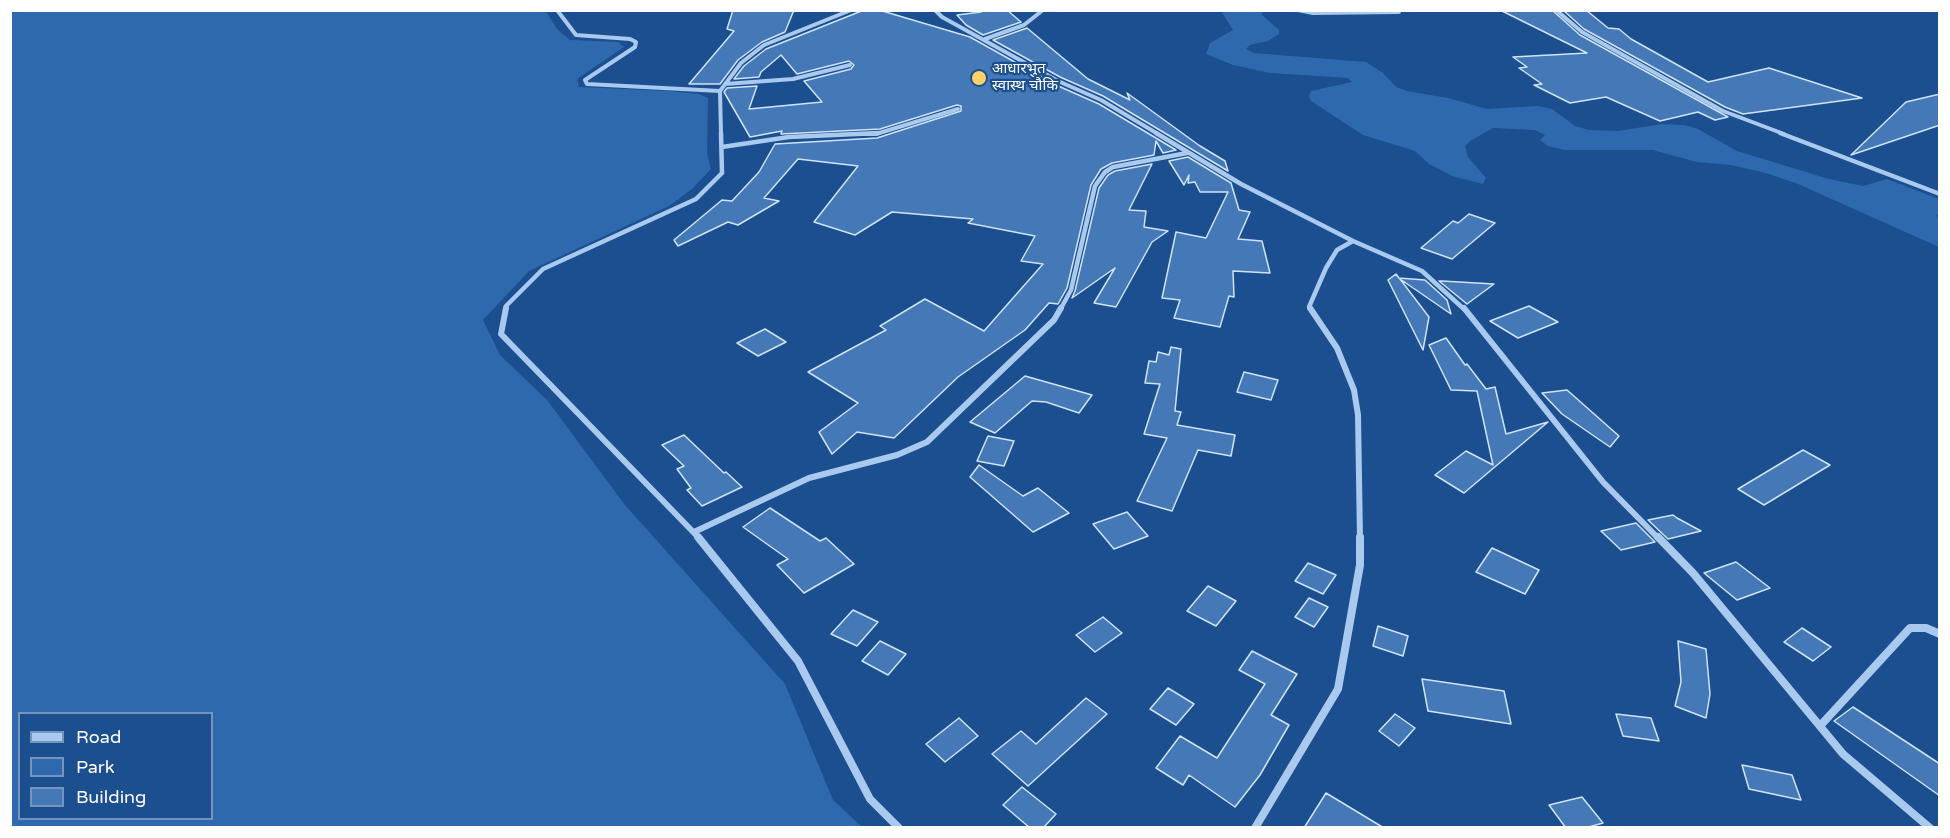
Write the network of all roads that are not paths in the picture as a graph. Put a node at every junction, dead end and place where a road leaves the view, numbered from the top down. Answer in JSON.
{"nodes":[{"id":1,"x":557,"y":10,"type":"edge"},
{"id":2,"x":852,"y":10,"type":"edge"},
{"id":3,"x":935,"y":10,"type":"edge"},
{"id":4,"x":1043,"y":10,"type":"edge"},
{"id":5,"x":1298,"y":10,"type":"edge"},
{"id":6,"x":1556,"y":10,"type":"edge"},
{"id":7,"x":1400,"y":12,"type":"edge"},
{"id":8,"x":985,"y":39,"type":"junction"},
{"id":9,"x":850,"y":65,"type":"dead end"},
{"id":10,"x":725,"y":84,"type":"junction"},
{"id":11,"x":720,"y":91,"type":"junction"},
{"id":12,"x":958,"y":109,"type":"dead end"},
{"id":13,"x":722,"y":147,"type":"junction"},
{"id":14,"x":1187,"y":153,"type":"junction"},
{"id":15,"x":1940,"y":194,"type":"edge"},
{"id":16,"x":1353,"y":241,"type":"junction"},
{"id":17,"x":694,"y":532,"type":"junction"},
{"id":18,"x":1940,"y":634,"type":"edge"},
{"id":19,"x":1820,"y":726,"type":"junction"},
{"id":20,"x":899,"y":828,"type":"edge"},
{"id":21,"x":1255,"y":828,"type":"edge"},
{"id":22,"x":1930,"y":828,"type":"edge"}],
"edges":[{"from":1,"to":11,"type":"street"},
{"from":2,"to":10,"type":"street"},
{"from":3,"to":8,"type":"street"},
{"from":4,"to":8,"type":"street"},
{"from":5,"to":7,"type":"street"},
{"from":6,"to":15,"type":"street"},
{"from":8,"to":14,"type":"street"},
{"from":9,"to":10,"type":"street"},
{"from":10,"to":11,"type":"street"},
{"from":11,"to":13,"type":"street"},
{"from":12,"to":13,"type":"street"},
{"from":13,"to":17,"type":"street"},
{"from":14,"to":16,"type":"street"},
{"from":14,"to":17,"type":"street"},
{"from":16,"to":19,"type":"street"},
{"from":16,"to":21,"type":"street"},
{"from":17,"to":20,"type":"street"},
{"from":18,"to":19,"type":"street"},
{"from":19,"to":22,"type":"street"}]}
